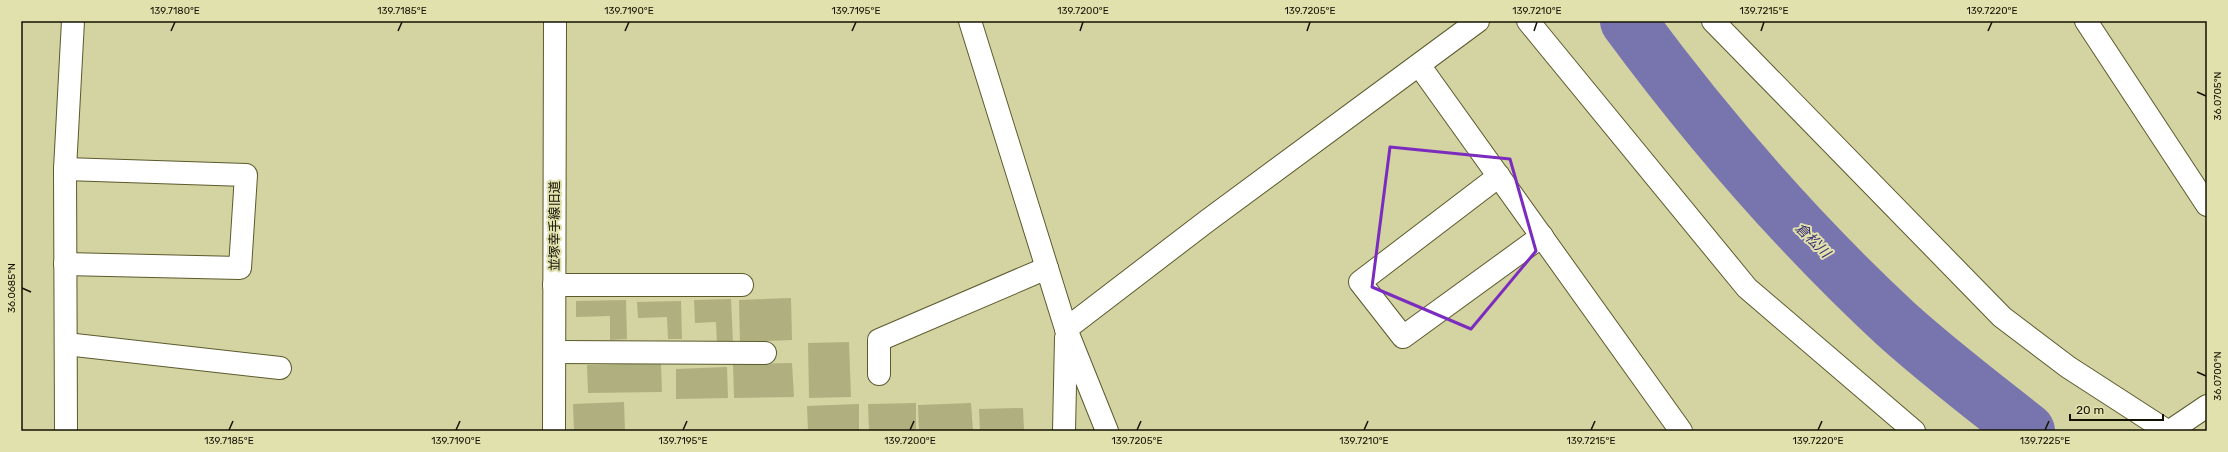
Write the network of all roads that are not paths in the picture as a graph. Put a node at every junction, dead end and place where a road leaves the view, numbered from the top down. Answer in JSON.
{"nodes":[{"id":1,"x":72,"y":21,"type":"edge"},
{"id":2,"x":970,"y":21,"type":"edge"},
{"id":3,"x":1478,"y":21,"type":"edge"},
{"id":4,"x":1528,"y":21,"type":"edge"},
{"id":5,"x":1713,"y":21,"type":"edge"},
{"id":6,"x":2086,"y":21,"type":"edge"},
{"id":7,"x":558,"y":22,"type":"edge"},
{"id":8,"x":1419,"y":65,"type":"junction"},
{"id":9,"x":65,"y":168,"type":"junction"},
{"id":10,"x":1499,"y":176,"type":"junction"},
{"id":11,"x":2207,"y":205,"type":"edge"},
{"id":12,"x":1542,"y":236,"type":"junction"},
{"id":13,"x":65,"y":264,"type":"junction"},
{"id":14,"x":1047,"y":268,"type":"junction"},
{"id":15,"x":554,"y":285,"type":"junction"},
{"id":16,"x":742,"y":285,"type":"dead end"},
{"id":17,"x":1066,"y":329,"type":"junction"},
{"id":18,"x":66,"y":344,"type":"junction"},
{"id":19,"x":555,"y":352,"type":"junction"},
{"id":20,"x":765,"y":353,"type":"dead end"},
{"id":21,"x":280,"y":368,"type":"dead end"},
{"id":22,"x":879,"y":374,"type":"dead end"},
{"id":23,"x":2207,"y":406,"type":"edge"},
{"id":24,"x":66,"y":431,"type":"edge"},
{"id":25,"x":554,"y":431,"type":"edge"},
{"id":26,"x":1064,"y":431,"type":"edge"},
{"id":27,"x":1107,"y":431,"type":"edge"},
{"id":28,"x":1681,"y":431,"type":"edge"},
{"id":29,"x":1914,"y":431,"type":"edge"},
{"id":30,"x":2169,"y":431,"type":"edge"}],
"edges":[{"from":1,"to":9,"type":"street"},
{"from":2,"to":14,"type":"street"},
{"from":3,"to":8,"type":"street"},
{"from":4,"to":29,"type":"street"},
{"from":5,"to":30,"type":"street"},
{"from":6,"to":11,"type":"street"},
{"from":7,"to":15,"type":"street","name":"並塚幸手線旧道"},
{"from":8,"to":10,"type":"street"},
{"from":8,"to":17,"type":"street"},
{"from":9,"to":13,"type":"street"},
{"from":9,"to":13,"type":"street"},
{"from":10,"to":12,"type":"street"},
{"from":10,"to":12,"type":"street"},
{"from":12,"to":28,"type":"street"},
{"from":13,"to":18,"type":"street"},
{"from":14,"to":17,"type":"street"},
{"from":14,"to":22,"type":"street"},
{"from":15,"to":16,"type":"street"},
{"from":15,"to":19,"type":"street","name":"並塚幸手線旧道"},
{"from":17,"to":26,"type":"street"},
{"from":17,"to":27,"type":"street"},
{"from":18,"to":21,"type":"street"},
{"from":18,"to":24,"type":"street"},
{"from":19,"to":20,"type":"street"},
{"from":19,"to":25,"type":"street","name":"並塚幸手線旧道"},
{"from":23,"to":30,"type":"street"}]}
